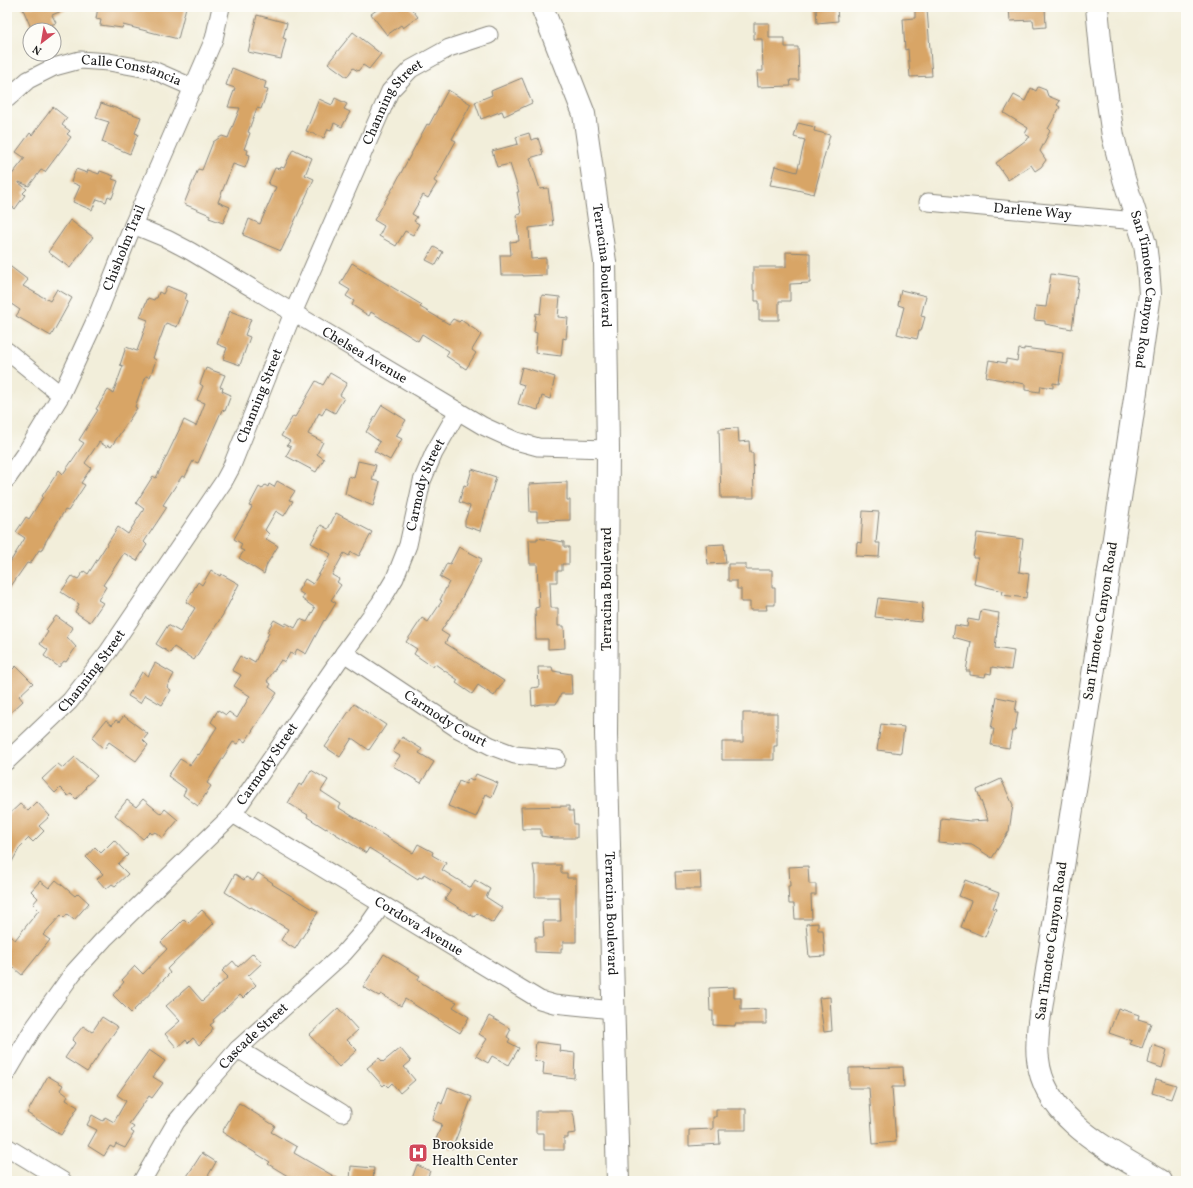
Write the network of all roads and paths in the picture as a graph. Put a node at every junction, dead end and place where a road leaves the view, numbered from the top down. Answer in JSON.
{"nodes":[{"id":1,"x":221,"y":7,"type":"edge"},
{"id":2,"x":542,"y":7,"type":"edge"},
{"id":3,"x":1097,"y":7,"type":"edge"},
{"id":4,"x":489,"y":35,"type":"dead end"},
{"id":5,"x":194,"y":88,"type":"junction"},
{"id":6,"x":7,"y":100,"type":"edge"},
{"id":7,"x":928,"y":202,"type":"dead end"},
{"id":8,"x":1136,"y":221,"type":"junction"},
{"id":9,"x":133,"y":225,"type":"junction"},
{"id":10,"x":293,"y":313,"type":"junction"},
{"id":11,"x":7,"y":351,"type":"edge"},
{"id":12,"x":61,"y":395,"type":"junction"},
{"id":13,"x":458,"y":411,"type":"junction"},
{"id":14,"x":608,"y":449,"type":"junction"},
{"id":15,"x":7,"y":479,"type":"edge"},
{"id":16,"x":344,"y":653,"type":"junction"},
{"id":17,"x":557,"y":759,"type":"dead end"},
{"id":18,"x":7,"y":761,"type":"edge"},
{"id":19,"x":234,"y":814,"type":"junction"},
{"id":20,"x":382,"y":906,"type":"junction"},
{"id":21,"x":613,"y":1010,"type":"junction"},
{"id":22,"x":238,"y":1049,"type":"junction"},
{"id":23,"x":7,"y":1073,"type":"edge"},
{"id":24,"x":342,"y":1113,"type":"dead end"},
{"id":25,"x":7,"y":1147,"type":"edge"},
{"id":26,"x":63,"y":1181,"type":"edge"},
{"id":27,"x":142,"y":1181,"type":"edge"},
{"id":28,"x":618,"y":1181,"type":"edge"},
{"id":29,"x":1161,"y":1181,"type":"edge"}],
"edges":[{"from":1,"to":5,"type":"street","name":"Chisholm Trail"},
{"from":2,"to":14,"type":"main road","name":"Terracina Boulevard"},
{"from":3,"to":8,"type":"main road","name":"San Timoteo Canyon Road"},
{"from":4,"to":10,"type":"street","name":"Channing Street"},
{"from":5,"to":6,"type":"street","name":"Calle Constancia"},
{"from":5,"to":9,"type":"street","name":"Chisholm Trail"},
{"from":7,"to":8,"type":"street","name":"Darlene Way"},
{"from":8,"to":29,"type":"main road","name":"San Timoteo Canyon Road"},
{"from":9,"to":10,"type":"street","name":"Chelsea Avenue"},
{"from":9,"to":12,"type":"street","name":"Chisholm Trail"},
{"from":10,"to":13,"type":"street","name":"Chelsea Avenue"},
{"from":10,"to":18,"type":"street","name":"Channing Street"},
{"from":11,"to":12,"type":"street"},
{"from":12,"to":15,"type":"street","name":"Chisholm Trail"},
{"from":13,"to":14,"type":"street","name":"Chelsea Avenue"},
{"from":13,"to":16,"type":"street","name":"Carmody Street"},
{"from":14,"to":21,"type":"main road","name":"Terracina Boulevard"},
{"from":16,"to":17,"type":"street","name":"Carmody Court"},
{"from":16,"to":19,"type":"street","name":"Carmody Street"},
{"from":19,"to":20,"type":"street","name":"Cordova Avenue"},
{"from":19,"to":23,"type":"street","name":"Carmody Street"},
{"from":20,"to":21,"type":"street","name":"Cordova Avenue"},
{"from":20,"to":22,"type":"street","name":"Cascade Street"},
{"from":21,"to":28,"type":"main road","name":"Terracina Boulevard"},
{"from":22,"to":24,"type":"street"},
{"from":22,"to":27,"type":"street","name":"Cascade Street"},
{"from":25,"to":26,"type":"street"}]}
